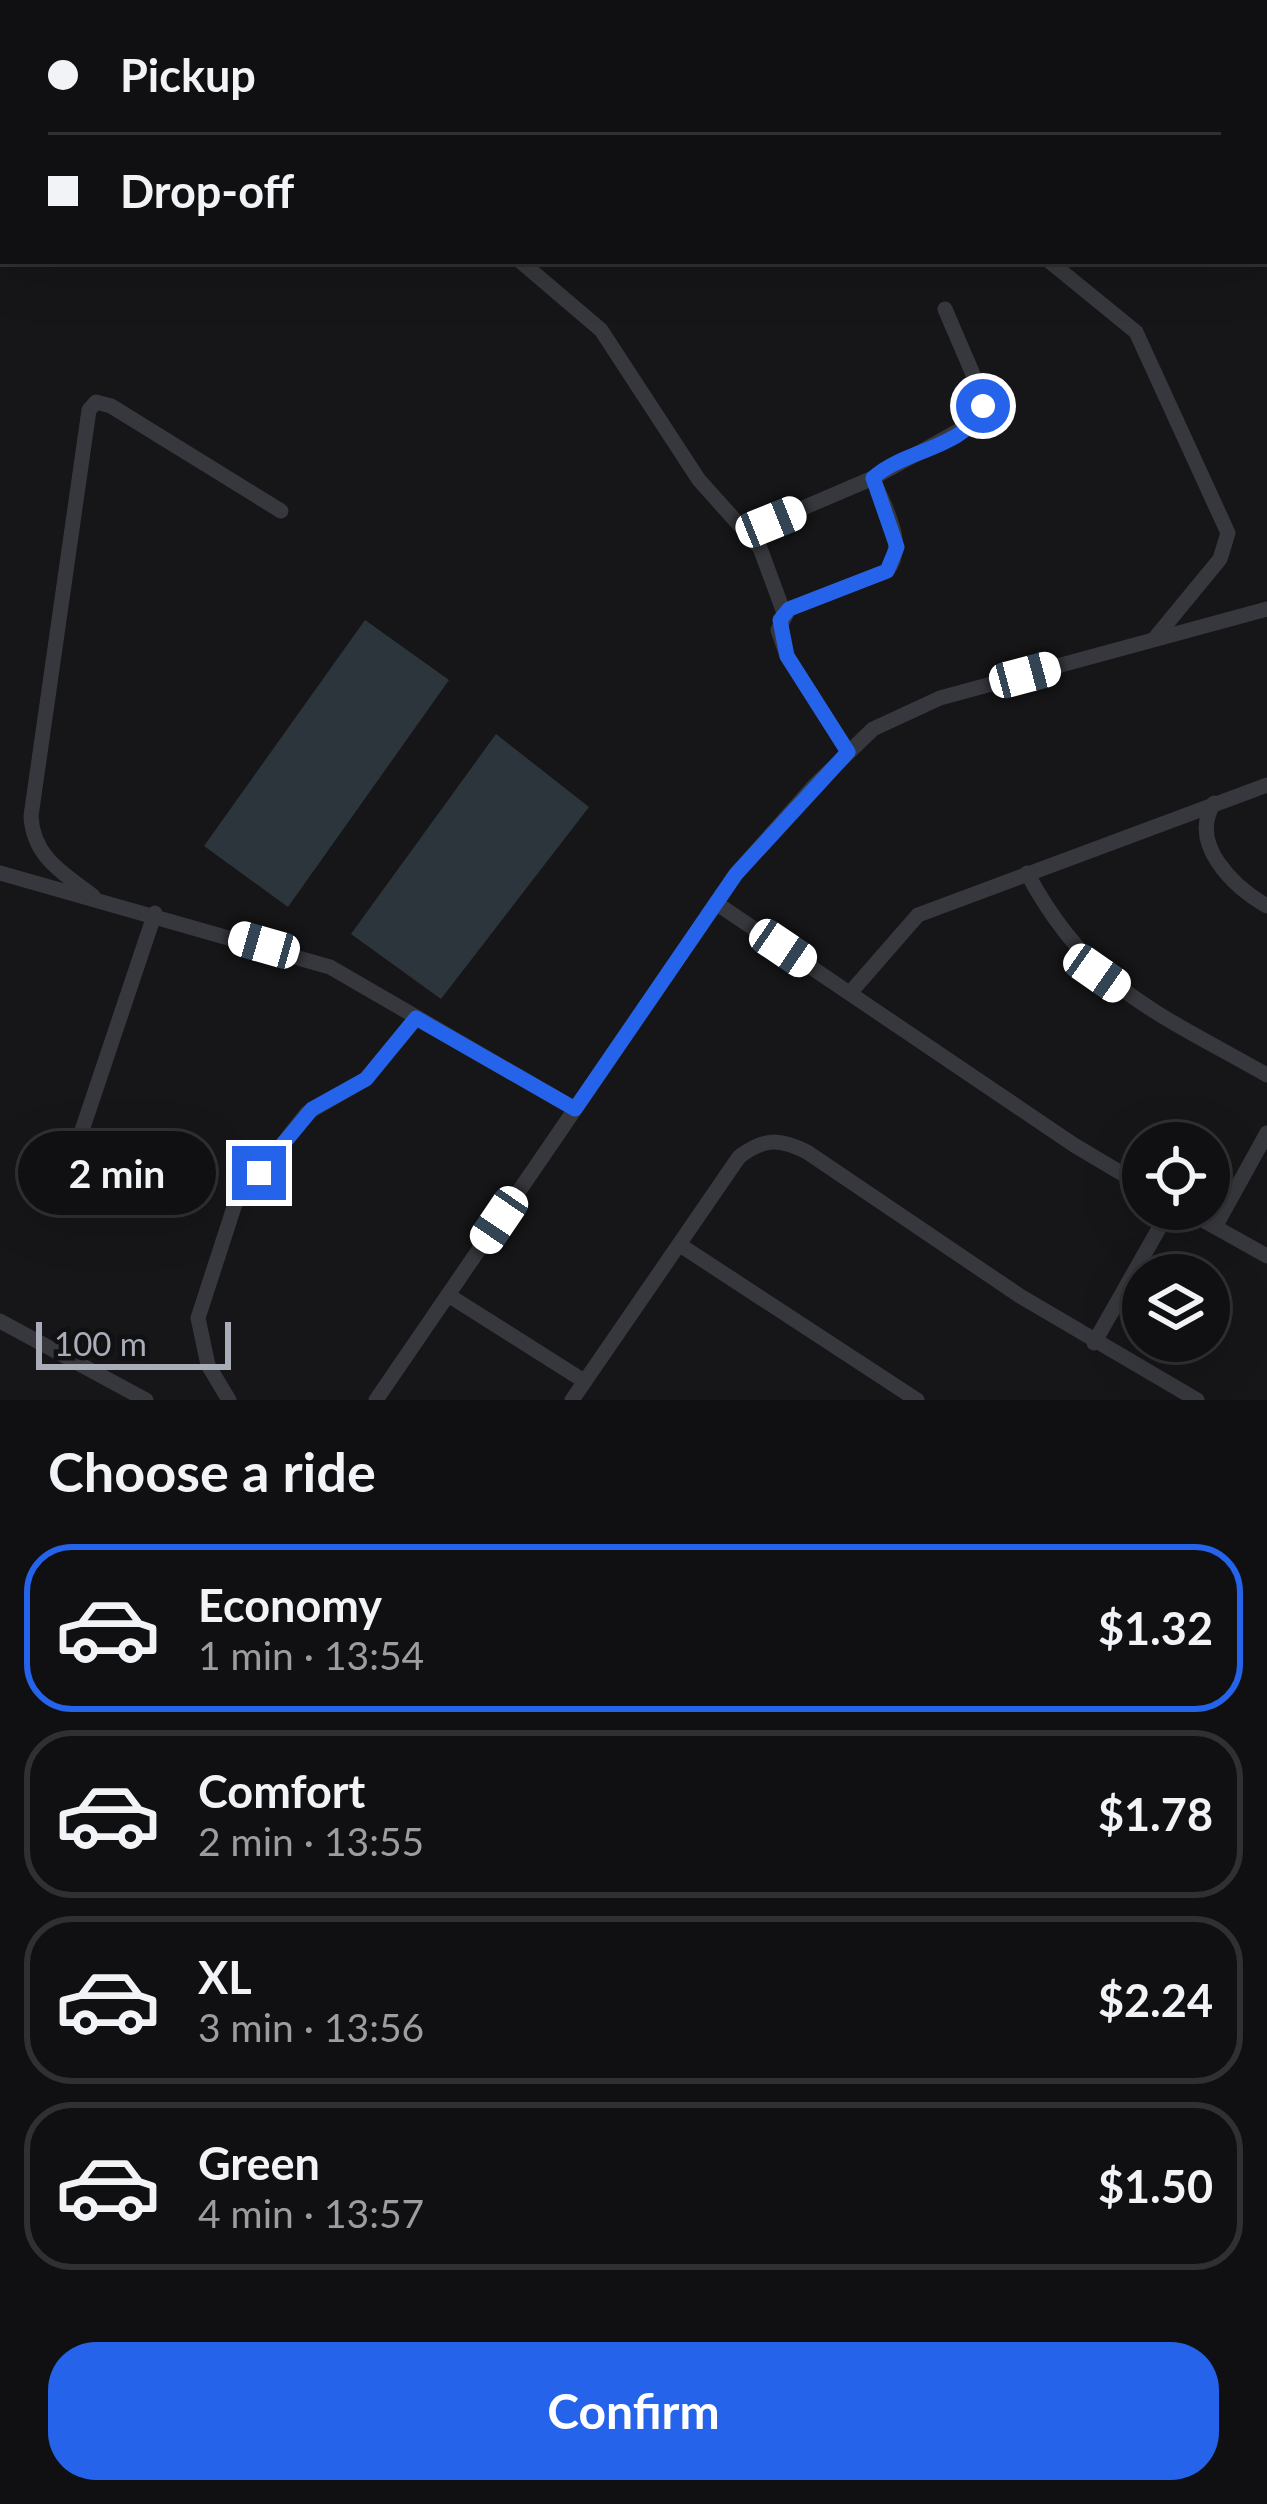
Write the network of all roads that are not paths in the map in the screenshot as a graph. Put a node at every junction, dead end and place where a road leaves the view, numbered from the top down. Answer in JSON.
{"nodes":[{"id":1,"x":524,"y":264,"type":"edge"},
{"id":2,"x":1070,"y":267,"type":"edge"},
{"id":3,"x":945,"y":309,"type":"dead end"},
{"id":4,"x":873,"y":478,"type":"junction"},
{"id":5,"x":281,"y":511,"type":"dead end"},
{"id":6,"x":746,"y":532,"type":"junction"},
{"id":7,"x":1267,"y":609,"type":"edge"},
{"id":8,"x":784,"y":613,"type":"junction"},
{"id":9,"x":1153,"y":640,"type":"junction"},
{"id":10,"x":848,"y":752,"type":"junction"},
{"id":11,"x":1267,"y":784,"type":"edge"},
{"id":12,"x":1214,"y":803,"type":"junction"},
{"id":13,"x":1027,"y":873,"type":"junction"},
{"id":14,"x":0,"y":874,"type":"edge"},
{"id":15,"x":93,"y":896,"type":"junction"},
{"id":16,"x":716,"y":902,"type":"junction"},
{"id":17,"x":1267,"y":907,"type":"edge"},
{"id":18,"x":154,"y":914,"type":"junction"},
{"id":19,"x":850,"y":993,"type":"junction"},
{"id":20,"x":416,"y":1018,"type":"junction"},
{"id":21,"x":1267,"y":1076,"type":"edge"},
{"id":22,"x":575,"y":1109,"type":"junction"},
{"id":23,"x":1267,"y":1132,"type":"edge"},
{"id":24,"x":1122,"y":1172,"type":"edge"},
{"id":25,"x":68,"y":1175,"type":"dead end"},
{"id":26,"x":1230,"y":1200,"type":"edge"},
{"id":27,"x":1158,"y":1230,"type":"edge"},
{"id":28,"x":1220,"y":1230,"type":"edge"},
{"id":29,"x":680,"y":1244,"type":"junction"},
{"id":30,"x":1267,"y":1256,"type":"edge"},
{"id":31,"x":448,"y":1295,"type":"junction"},
{"id":32,"x":0,"y":1322,"type":"edge"},
{"id":33,"x":1094,"y":1342,"type":"junction"},
{"id":34,"x":584,"y":1381,"type":"junction"},
{"id":35,"x":146,"y":1400,"type":"edge"},
{"id":36,"x":229,"y":1400,"type":"edge"},
{"id":37,"x":376,"y":1400,"type":"edge"},
{"id":38,"x":572,"y":1400,"type":"edge"},
{"id":39,"x":917,"y":1400,"type":"edge"},
{"id":40,"x":1197,"y":1400,"type":"edge"}],
"edges":[{"from":1,"to":6,"type":"street"},
{"from":2,"to":9,"type":"street"},
{"from":3,"to":4,"type":"street"},
{"from":4,"to":6,"type":"street"},
{"from":4,"to":8,"type":"street"},
{"from":5,"to":15,"type":"street"},
{"from":6,"to":8,"type":"street"},
{"from":7,"to":9,"type":"street"},
{"from":8,"to":10,"type":"street"},
{"from":9,"to":10,"type":"street"},
{"from":10,"to":16,"type":"street"},
{"from":11,"to":12,"type":"street"},
{"from":12,"to":13,"type":"street"},
{"from":12,"to":17,"type":"street"},
{"from":13,"to":19,"type":"street"},
{"from":13,"to":21,"type":"street"},
{"from":14,"to":15,"type":"street"},
{"from":15,"to":18,"type":"street"},
{"from":16,"to":19,"type":"street"},
{"from":16,"to":22,"type":"street"},
{"from":18,"to":20,"type":"street"},
{"from":18,"to":25,"type":"street"},
{"from":19,"to":24,"type":"street"},
{"from":20,"to":22,"type":"street"},
{"from":20,"to":36,"type":"street"},
{"from":22,"to":31,"type":"street"},
{"from":23,"to":26,"type":"street"},
{"from":27,"to":33,"type":"street"},
{"from":28,"to":30,"type":"street"},
{"from":29,"to":33,"type":"street"},
{"from":29,"to":34,"type":"street"},
{"from":29,"to":39,"type":"street"},
{"from":31,"to":34,"type":"street"},
{"from":31,"to":37,"type":"street"},
{"from":32,"to":35,"type":"street"},
{"from":33,"to":40,"type":"street"},
{"from":34,"to":38,"type":"street"}]}
